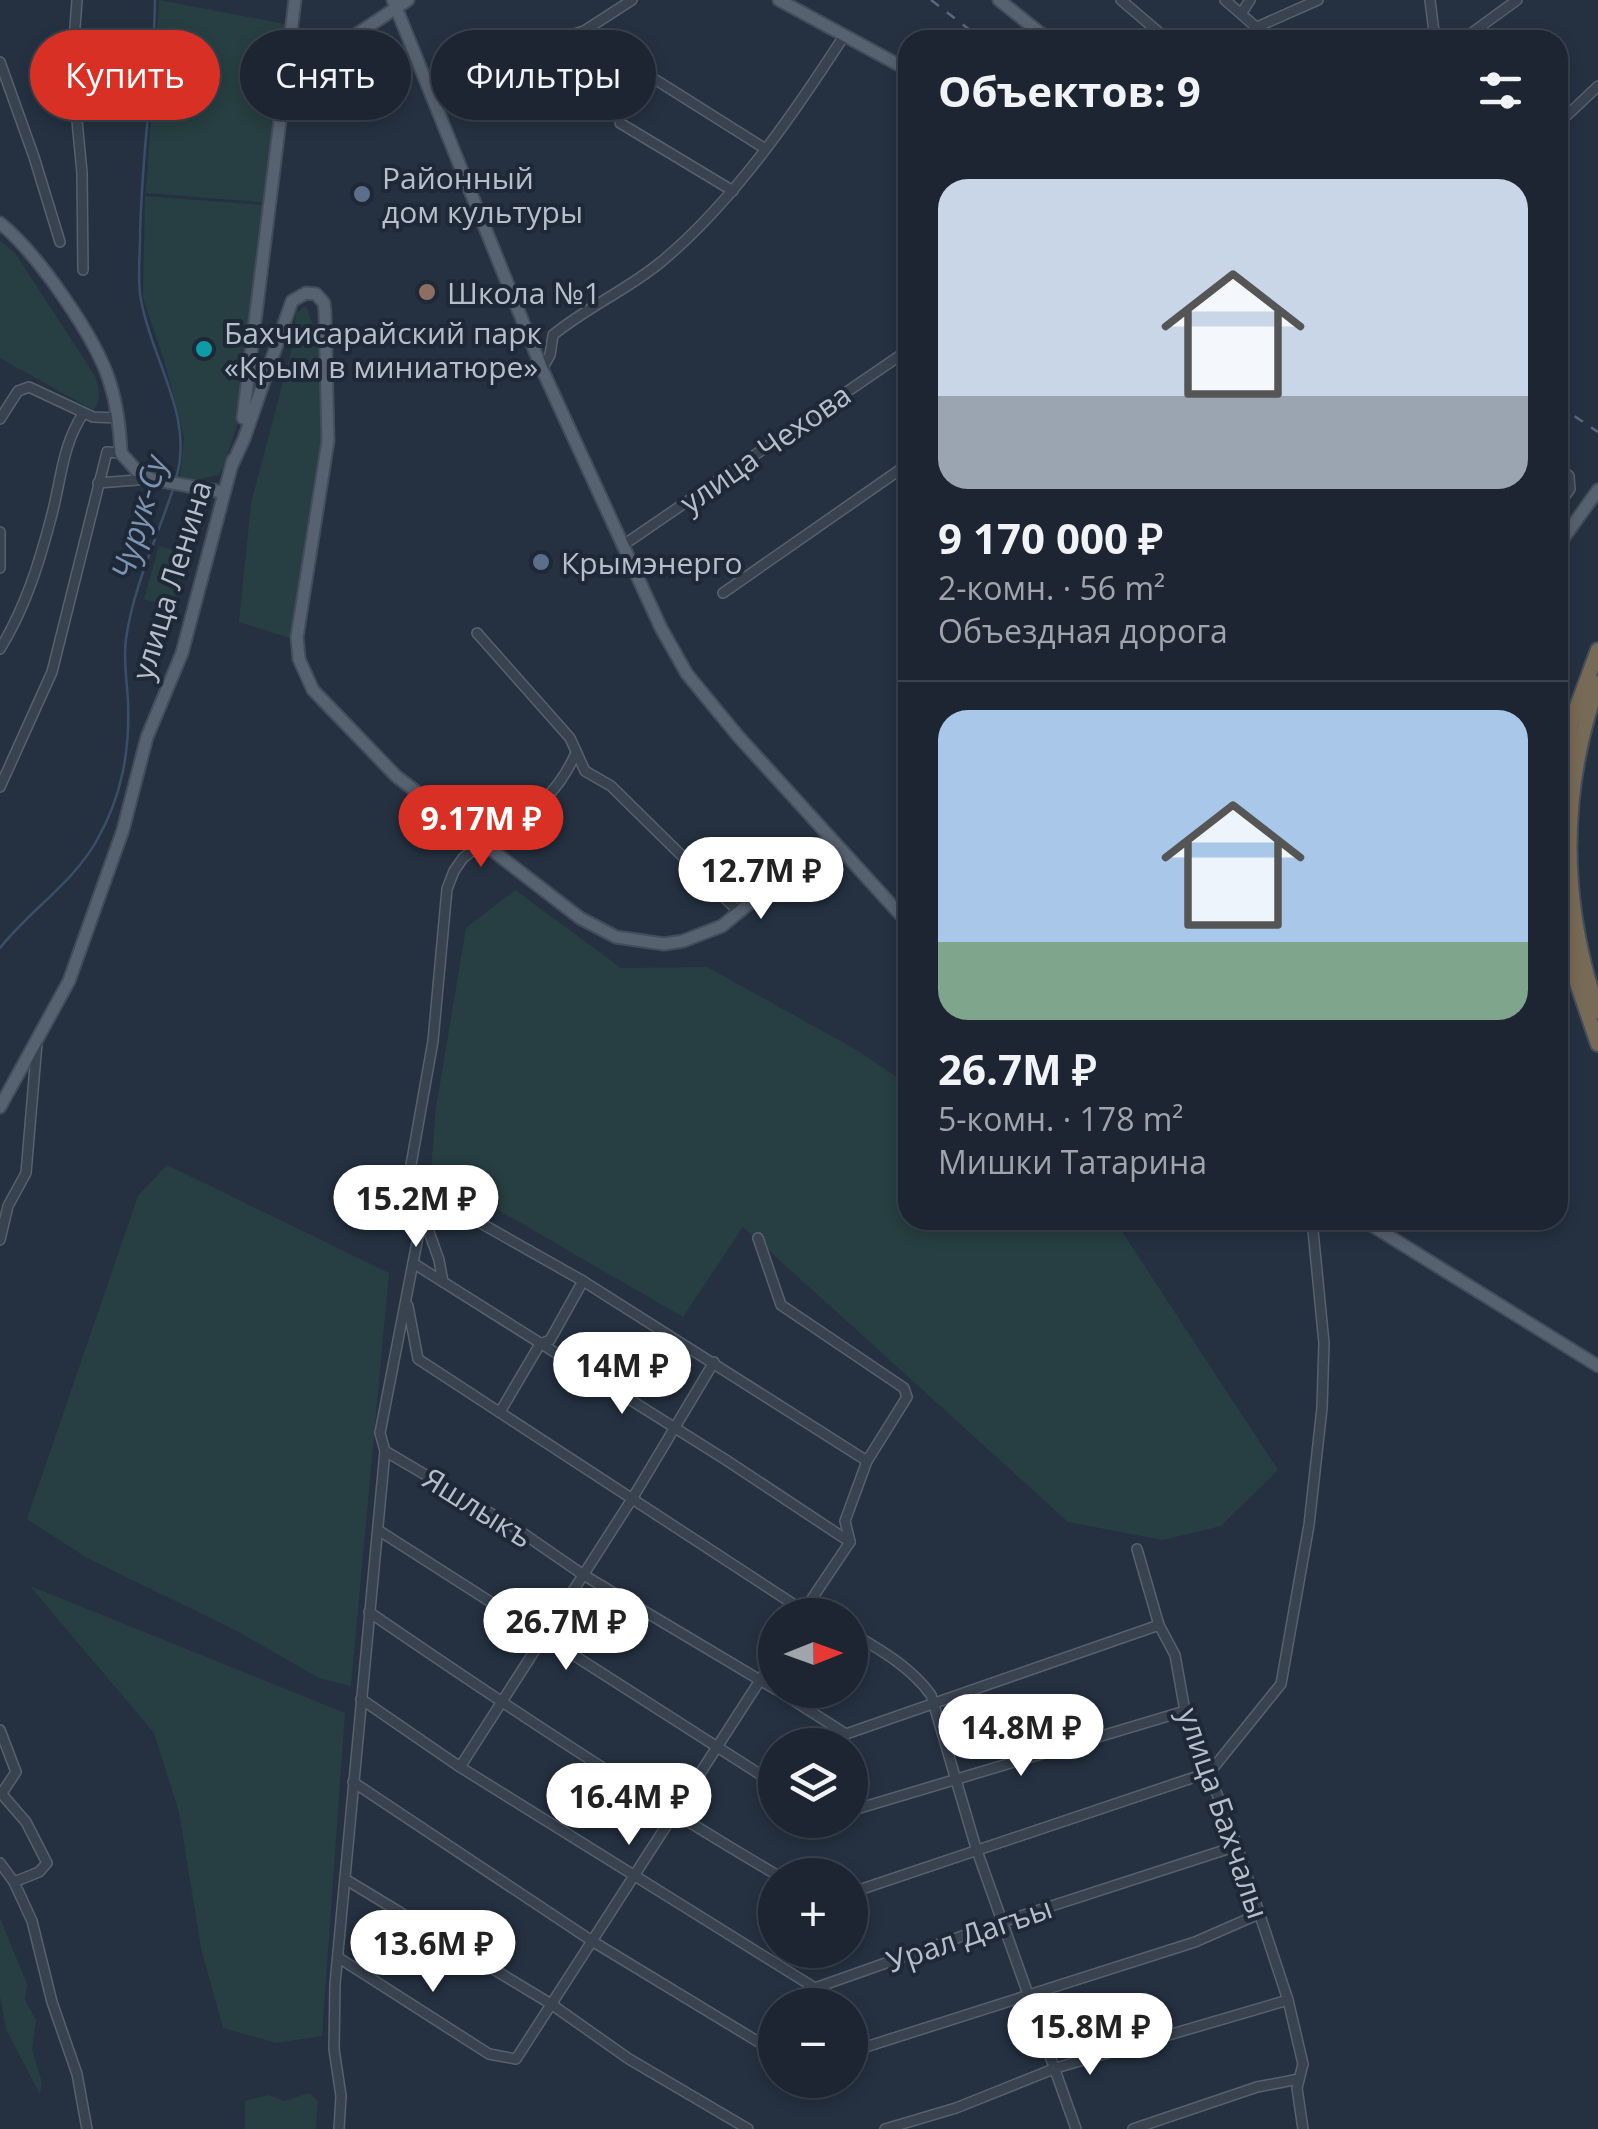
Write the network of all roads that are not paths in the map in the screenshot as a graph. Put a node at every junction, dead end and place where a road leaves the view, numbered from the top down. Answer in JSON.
{"nodes":[{"id":1,"x":77,"y":0,"type":"edge"},
{"id":2,"x":295,"y":0,"type":"edge"},
{"id":3,"x":408,"y":0,"type":"edge"},
{"id":4,"x":632,"y":0,"type":"edge"},
{"id":5,"x":779,"y":0,"type":"edge"},
{"id":6,"x":999,"y":0,"type":"edge"},
{"id":7,"x":1121,"y":0,"type":"edge"},
{"id":8,"x":1225,"y":0,"type":"edge"},
{"id":9,"x":1250,"y":0,"type":"edge"},
{"id":10,"x":1318,"y":0,"type":"edge"},
{"id":11,"x":1430,"y":0,"type":"edge"},
{"id":12,"x":1517,"y":0,"type":"edge"},
{"id":13,"x":394,"y":4,"type":"edge"},
{"id":14,"x":1241,"y":14,"type":"junction"},
{"id":15,"x":1257,"y":27,"type":"junction"},
{"id":16,"x":293,"y":30,"type":"edge"},
{"id":17,"x":359,"y":30,"type":"edge"},
{"id":18,"x":586,"y":30,"type":"edge"},
{"id":19,"x":1036,"y":30,"type":"edge"},
{"id":20,"x":1156,"y":30,"type":"edge"},
{"id":21,"x":1254,"y":30,"type":"edge"},
{"id":22,"x":1260,"y":30,"type":"edge"},
{"id":23,"x":1433,"y":30,"type":"edge"},
{"id":24,"x":1476,"y":30,"type":"edge"},
{"id":25,"x":844,"y":36,"type":"junction"},
{"id":26,"x":0,"y":62,"type":"edge"},
{"id":27,"x":898,"y":65,"type":"edge"},
{"id":28,"x":656,"y":80,"type":"edge"},
{"id":29,"x":1598,"y":86,"type":"edge"},
{"id":30,"x":1568,"y":114,"type":"edge"},
{"id":31,"x":282,"y":120,"type":"edge"},
{"id":32,"x":620,"y":123,"type":"dead end"},
{"id":33,"x":764,"y":148,"type":"junction"},
{"id":34,"x":733,"y":191,"type":"junction"},
{"id":35,"x":0,"y":223,"type":"edge"},
{"id":36,"x":60,"y":242,"type":"dead end"},
{"id":37,"x":83,"y":270,"type":"dead end"},
{"id":38,"x":898,"y":357,"type":"edge"},
{"id":39,"x":542,"y":369,"type":"junction"},
{"id":40,"x":83,"y":414,"type":"junction"},
{"id":41,"x":118,"y":418,"type":"junction"},
{"id":42,"x":0,"y":419,"type":"edge"},
{"id":43,"x":122,"y":453,"type":"junction"},
{"id":44,"x":232,"y":465,"type":"junction"},
{"id":45,"x":898,"y":471,"type":"edge"},
{"id":46,"x":151,"y":479,"type":"junction"},
{"id":47,"x":98,"y":483,"type":"junction"},
{"id":48,"x":1598,"y":490,"type":"edge"},
{"id":49,"x":222,"y":492,"type":"junction"},
{"id":50,"x":0,"y":532,"type":"edge"},
{"id":51,"x":1568,"y":532,"type":"edge"},
{"id":52,"x":622,"y":546,"type":"junction"},
{"id":53,"x":0,"y":568,"type":"edge"},
{"id":54,"x":723,"y":594,"type":"dead end"},
{"id":55,"x":478,"y":633,"type":"dead end"},
{"id":56,"x":0,"y":649,"type":"edge"},
{"id":57,"x":1598,"y":650,"type":"edge"},
{"id":58,"x":1598,"y":682,"type":"edge"},
{"id":59,"x":1568,"y":741,"type":"edge"},
{"id":60,"x":575,"y":755,"type":"junction"},
{"id":61,"x":585,"y":771,"type":"junction"},
{"id":62,"x":566,"y":776,"type":"junction"},
{"id":63,"x":0,"y":787,"type":"edge"},
{"id":64,"x":829,"y":838,"type":"junction"},
{"id":65,"x":481,"y":843,"type":"junction"},
{"id":66,"x":898,"y":911,"type":"edge"},
{"id":67,"x":740,"y":912,"type":"junction"},
{"id":68,"x":1568,"y":940,"type":"edge"},
{"id":69,"x":1598,"y":1011,"type":"edge"},
{"id":70,"x":36,"y":1043,"type":"junction"},
{"id":71,"x":1598,"y":1044,"type":"edge"},
{"id":72,"x":0,"y":1107,"type":"edge"},
{"id":73,"x":415,"y":1186,"type":"junction"},
{"id":74,"x":421,"y":1210,"type":"junction"},
{"id":75,"x":1313,"y":1230,"type":"edge"},
{"id":76,"x":1378,"y":1230,"type":"edge"},
{"id":77,"x":758,"y":1238,"type":"dead end"},
{"id":78,"x":0,"y":1240,"type":"edge"},
{"id":79,"x":413,"y":1263,"type":"junction"},
{"id":80,"x":443,"y":1282,"type":"junction"},
{"id":81,"x":583,"y":1282,"type":"junction"},
{"id":82,"x":407,"y":1298,"type":"junction"},
{"id":83,"x":396,"y":1344,"type":"junction"},
{"id":84,"x":540,"y":1344,"type":"junction"},
{"id":85,"x":418,"y":1359,"type":"junction"},
{"id":86,"x":714,"y":1362,"type":"junction"},
{"id":87,"x":1598,"y":1366,"type":"edge"},
{"id":88,"x":500,"y":1412,"type":"junction"},
{"id":89,"x":675,"y":1428,"type":"junction"},
{"id":90,"x":385,"y":1451,"type":"junction"},
{"id":91,"x":867,"y":1461,"type":"junction"},
{"id":92,"x":632,"y":1499,"type":"junction"},
{"id":93,"x":378,"y":1530,"type":"junction"},
{"id":94,"x":850,"y":1542,"type":"junction"},
{"id":95,"x":1137,"y":1549,"type":"dead end"},
{"id":96,"x":582,"y":1574,"type":"junction"},
{"id":97,"x":780,"y":1598,"type":"edge"},
{"id":98,"x":813,"y":1598,"type":"edge"},
{"id":99,"x":370,"y":1612,"type":"junction"},
{"id":100,"x":1159,"y":1624,"type":"junction"},
{"id":101,"x":544,"y":1635,"type":"junction"},
{"id":102,"x":868,"y":1643,"type":"edge"},
{"id":103,"x":758,"y":1678,"type":"edge"},
{"id":104,"x":758,"y":1684,"type":"edge"},
{"id":105,"x":360,"y":1700,"type":"junction"},
{"id":106,"x":500,"y":1703,"type":"junction"},
{"id":107,"x":933,"y":1706,"type":"junction"},
{"id":108,"x":806,"y":1708,"type":"edge"},
{"id":109,"x":1185,"y":1711,"type":"junction"},
{"id":110,"x":0,"y":1730,"type":"edge"},
{"id":111,"x":714,"y":1748,"type":"junction"},
{"id":112,"x":460,"y":1767,"type":"junction"},
{"id":113,"x":1210,"y":1772,"type":"junction"},
{"id":114,"x":758,"y":1774,"type":"edge"},
{"id":115,"x":957,"y":1778,"type":"junction"},
{"id":116,"x":353,"y":1782,"type":"junction"},
{"id":117,"x":1,"y":1792,"type":"edge"},
{"id":118,"x":868,"y":1805,"type":"edge"},
{"id":119,"x":674,"y":1814,"type":"junction"},
{"id":120,"x":1237,"y":1846,"type":"junction"},
{"id":121,"x":976,"y":1848,"type":"junction"},
{"id":122,"x":0,"y":1863,"type":"edge"},
{"id":123,"x":758,"y":1864,"type":"edge"},
{"id":124,"x":634,"y":1877,"type":"junction"},
{"id":125,"x":345,"y":1879,"type":"junction"},
{"id":126,"x":14,"y":1882,"type":"junction"},
{"id":127,"x":868,"y":1887,"type":"edge"},
{"id":128,"x":1259,"y":1914,"type":"junction"},
{"id":129,"x":1002,"y":1922,"type":"junction"},
{"id":130,"x":592,"y":1941,"type":"junction"},
{"id":131,"x":339,"y":1958,"type":"junction"},
{"id":132,"x":1029,"y":1994,"type":"junction"},
{"id":133,"x":1288,"y":2000,"type":"junction"},
{"id":134,"x":551,"y":2004,"type":"junction"},
{"id":135,"x":758,"y":2042,"type":"edge"},
{"id":136,"x":868,"y":2046,"type":"edge"},
{"id":137,"x":1056,"y":2068,"type":"junction"},
{"id":138,"x":1299,"y":2079,"type":"junction"},
{"id":139,"x":86,"y":2129,"type":"edge"},
{"id":140,"x":338,"y":2129,"type":"edge"},
{"id":141,"x":748,"y":2129,"type":"edge"},
{"id":142,"x":885,"y":2129,"type":"edge"},
{"id":143,"x":1076,"y":2129,"type":"edge"},
{"id":144,"x":1133,"y":2129,"type":"edge"},
{"id":145,"x":1302,"y":2129,"type":"edge"}],
"edges":[{"from":1,"to":37,"type":"street"},
{"from":2,"to":16,"type":"main road","name":"улица Ленина"},
{"from":3,"to":13,"type":"main road"},
{"from":4,"to":18,"type":"street"},
{"from":5,"to":25,"type":"main road"},
{"from":6,"to":19,"type":"main road"},
{"from":7,"to":20,"type":"street"},
{"from":8,"to":14,"type":"street"},
{"from":9,"to":14,"type":"street"},
{"from":10,"to":15,"type":"street"},
{"from":11,"to":23,"type":"street"},
{"from":12,"to":24,"type":"street"},
{"from":13,"to":17,"type":"main road"},
{"from":13,"to":39,"type":"main road"},
{"from":14,"to":15,"type":"street"},
{"from":15,"to":21,"type":"street"},
{"from":15,"to":22,"type":"street"},
{"from":25,"to":27,"type":"main road"},
{"from":25,"to":33,"type":"street"},
{"from":26,"to":36,"type":"street"},
{"from":28,"to":33,"type":"street"},
{"from":29,"to":30,"type":"street"},
{"from":31,"to":44,"type":"main road","name":"улица Ленина"},
{"from":32,"to":34,"type":"street"},
{"from":33,"to":34,"type":"street"},
{"from":34,"to":39,"type":"street"},
{"from":35,"to":41,"type":"main road"},
{"from":38,"to":52,"type":"street","name":"улица Чехова"},
{"from":39,"to":52,"type":"main road"},
{"from":40,"to":41,"type":"street"},
{"from":40,"to":42,"type":"street"},
{"from":40,"to":56,"type":"street"},
{"from":41,"to":43,"type":"main road"},
{"from":43,"to":46,"type":"main road"},
{"from":43,"to":47,"type":"street"},
{"from":44,"to":49,"type":"main road","name":"улица Ленина"},
{"from":44,"to":65,"type":"main road"},
{"from":45,"to":54,"type":"street"},
{"from":46,"to":47,"type":"street"},
{"from":46,"to":49,"type":"main road"},
{"from":47,"to":63,"type":"street"},
{"from":48,"to":51,"type":"main road"},
{"from":49,"to":70,"type":"main road","name":"улица Ленина"},
{"from":50,"to":53,"type":"street"},
{"from":52,"to":64,"type":"main road"},
{"from":55,"to":60,"type":"street"},
{"from":57,"to":59,"type":"highway"},
{"from":58,"to":69,"type":"highway"},
{"from":60,"to":61,"type":"street"},
{"from":60,"to":62,"type":"street"},
{"from":61,"to":62,"type":"street"},
{"from":61,"to":67,"type":"street"},
{"from":62,"to":65,"type":"street"},
{"from":64,"to":66,"type":"main road"},
{"from":64,"to":67,"type":"main road"},
{"from":65,"to":67,"type":"main road"},
{"from":65,"to":73,"type":"street"},
{"from":68,"to":71,"type":"highway"},
{"from":70,"to":72,"type":"main road","name":"улица Ленина"},
{"from":70,"to":78,"type":"street"},
{"from":73,"to":74,"type":"street"},
{"from":73,"to":81,"type":"street"},
{"from":74,"to":79,"type":"street"},
{"from":74,"to":80,"type":"street"},
{"from":75,"to":113,"type":"street"},
{"from":76,"to":87,"type":"main road"},
{"from":77,"to":91,"type":"street"},
{"from":79,"to":80,"type":"street"},
{"from":79,"to":82,"type":"street"},
{"from":80,"to":84,"type":"street"},
{"from":81,"to":84,"type":"street"},
{"from":81,"to":86,"type":"street"},
{"from":82,"to":83,"type":"street"},
{"from":82,"to":85,"type":"street"},
{"from":83,"to":85,"type":"street"},
{"from":83,"to":90,"type":"street"},
{"from":84,"to":88,"type":"street"},
{"from":84,"to":89,"type":"street"},
{"from":85,"to":88,"type":"street"},
{"from":86,"to":89,"type":"street"},
{"from":86,"to":91,"type":"street"},
{"from":88,"to":92,"type":"street"},
{"from":89,"to":92,"type":"street"},
{"from":89,"to":94,"type":"street"},
{"from":90,"to":93,"type":"street"},
{"from":90,"to":96,"type":"street","name":"Яшлыкъ"},
{"from":91,"to":94,"type":"street"},
{"from":92,"to":96,"type":"street"},
{"from":92,"to":97,"type":"street"},
{"from":93,"to":99,"type":"street"},
{"from":93,"to":101,"type":"street"},
{"from":94,"to":98,"type":"street"},
{"from":95,"to":100,"type":"street","name":"улица Бахчалы"},
{"from":96,"to":101,"type":"street"},
{"from":96,"to":103,"type":"street","name":"Яшлыкъ"},
{"from":99,"to":105,"type":"street"},
{"from":99,"to":106,"type":"street"},
{"from":100,"to":107,"type":"street","name":"Яшлыкъ"},
{"from":100,"to":109,"type":"street","name":"улица Бахчалы"},
{"from":101,"to":106,"type":"street"},
{"from":101,"to":111,"type":"street"},
{"from":102,"to":107,"type":"street"},
{"from":104,"to":111,"type":"street"},
{"from":105,"to":112,"type":"street","name":"Урал Дагъы"},
{"from":105,"to":116,"type":"street"},
{"from":106,"to":112,"type":"street"},
{"from":106,"to":119,"type":"street"},
{"from":107,"to":108,"type":"street","name":"Яшлыкъ"},
{"from":107,"to":115,"type":"street"},
{"from":109,"to":113,"type":"street","name":"улица Бахчалы"},
{"from":109,"to":115,"type":"street"},
{"from":110,"to":117,"type":"street"},
{"from":111,"to":114,"type":"street"},
{"from":111,"to":119,"type":"street"},
{"from":112,"to":124,"type":"street","name":"Урал Дагъы"},
{"from":113,"to":120,"type":"street","name":"улица Бахчалы"},
{"from":113,"to":121,"type":"street"},
{"from":115,"to":118,"type":"street"},
{"from":115,"to":121,"type":"street"},
{"from":116,"to":125,"type":"street"},
{"from":116,"to":130,"type":"street"},
{"from":117,"to":126,"type":"street"},
{"from":119,"to":123,"type":"street"},
{"from":119,"to":124,"type":"street"},
{"from":120,"to":128,"type":"street","name":"улица Бахчалы"},
{"from":120,"to":129,"type":"street","name":"Урал Дагъы"},
{"from":121,"to":127,"type":"street"},
{"from":121,"to":129,"type":"street"},
{"from":122,"to":126,"type":"street"},
{"from":124,"to":129,"type":"street","name":"Урал Дагъы"},
{"from":124,"to":130,"type":"street"},
{"from":125,"to":131,"type":"street"},
{"from":125,"to":134,"type":"street"},
{"from":126,"to":139,"type":"street"},
{"from":128,"to":132,"type":"street"},
{"from":128,"to":133,"type":"street","name":"улица Бахчалы"},
{"from":129,"to":132,"type":"street"},
{"from":130,"to":134,"type":"street"},
{"from":130,"to":135,"type":"street"},
{"from":131,"to":134,"type":"street"},
{"from":131,"to":140,"type":"street"},
{"from":132,"to":136,"type":"street"},
{"from":132,"to":137,"type":"street"},
{"from":133,"to":137,"type":"street"},
{"from":133,"to":138,"type":"street","name":"улица Бахчалы"},
{"from":134,"to":141,"type":"street"},
{"from":137,"to":142,"type":"street"},
{"from":137,"to":143,"type":"street"},
{"from":138,"to":144,"type":"street"},
{"from":138,"to":145,"type":"street","name":"улица Бахчалы"}]}
